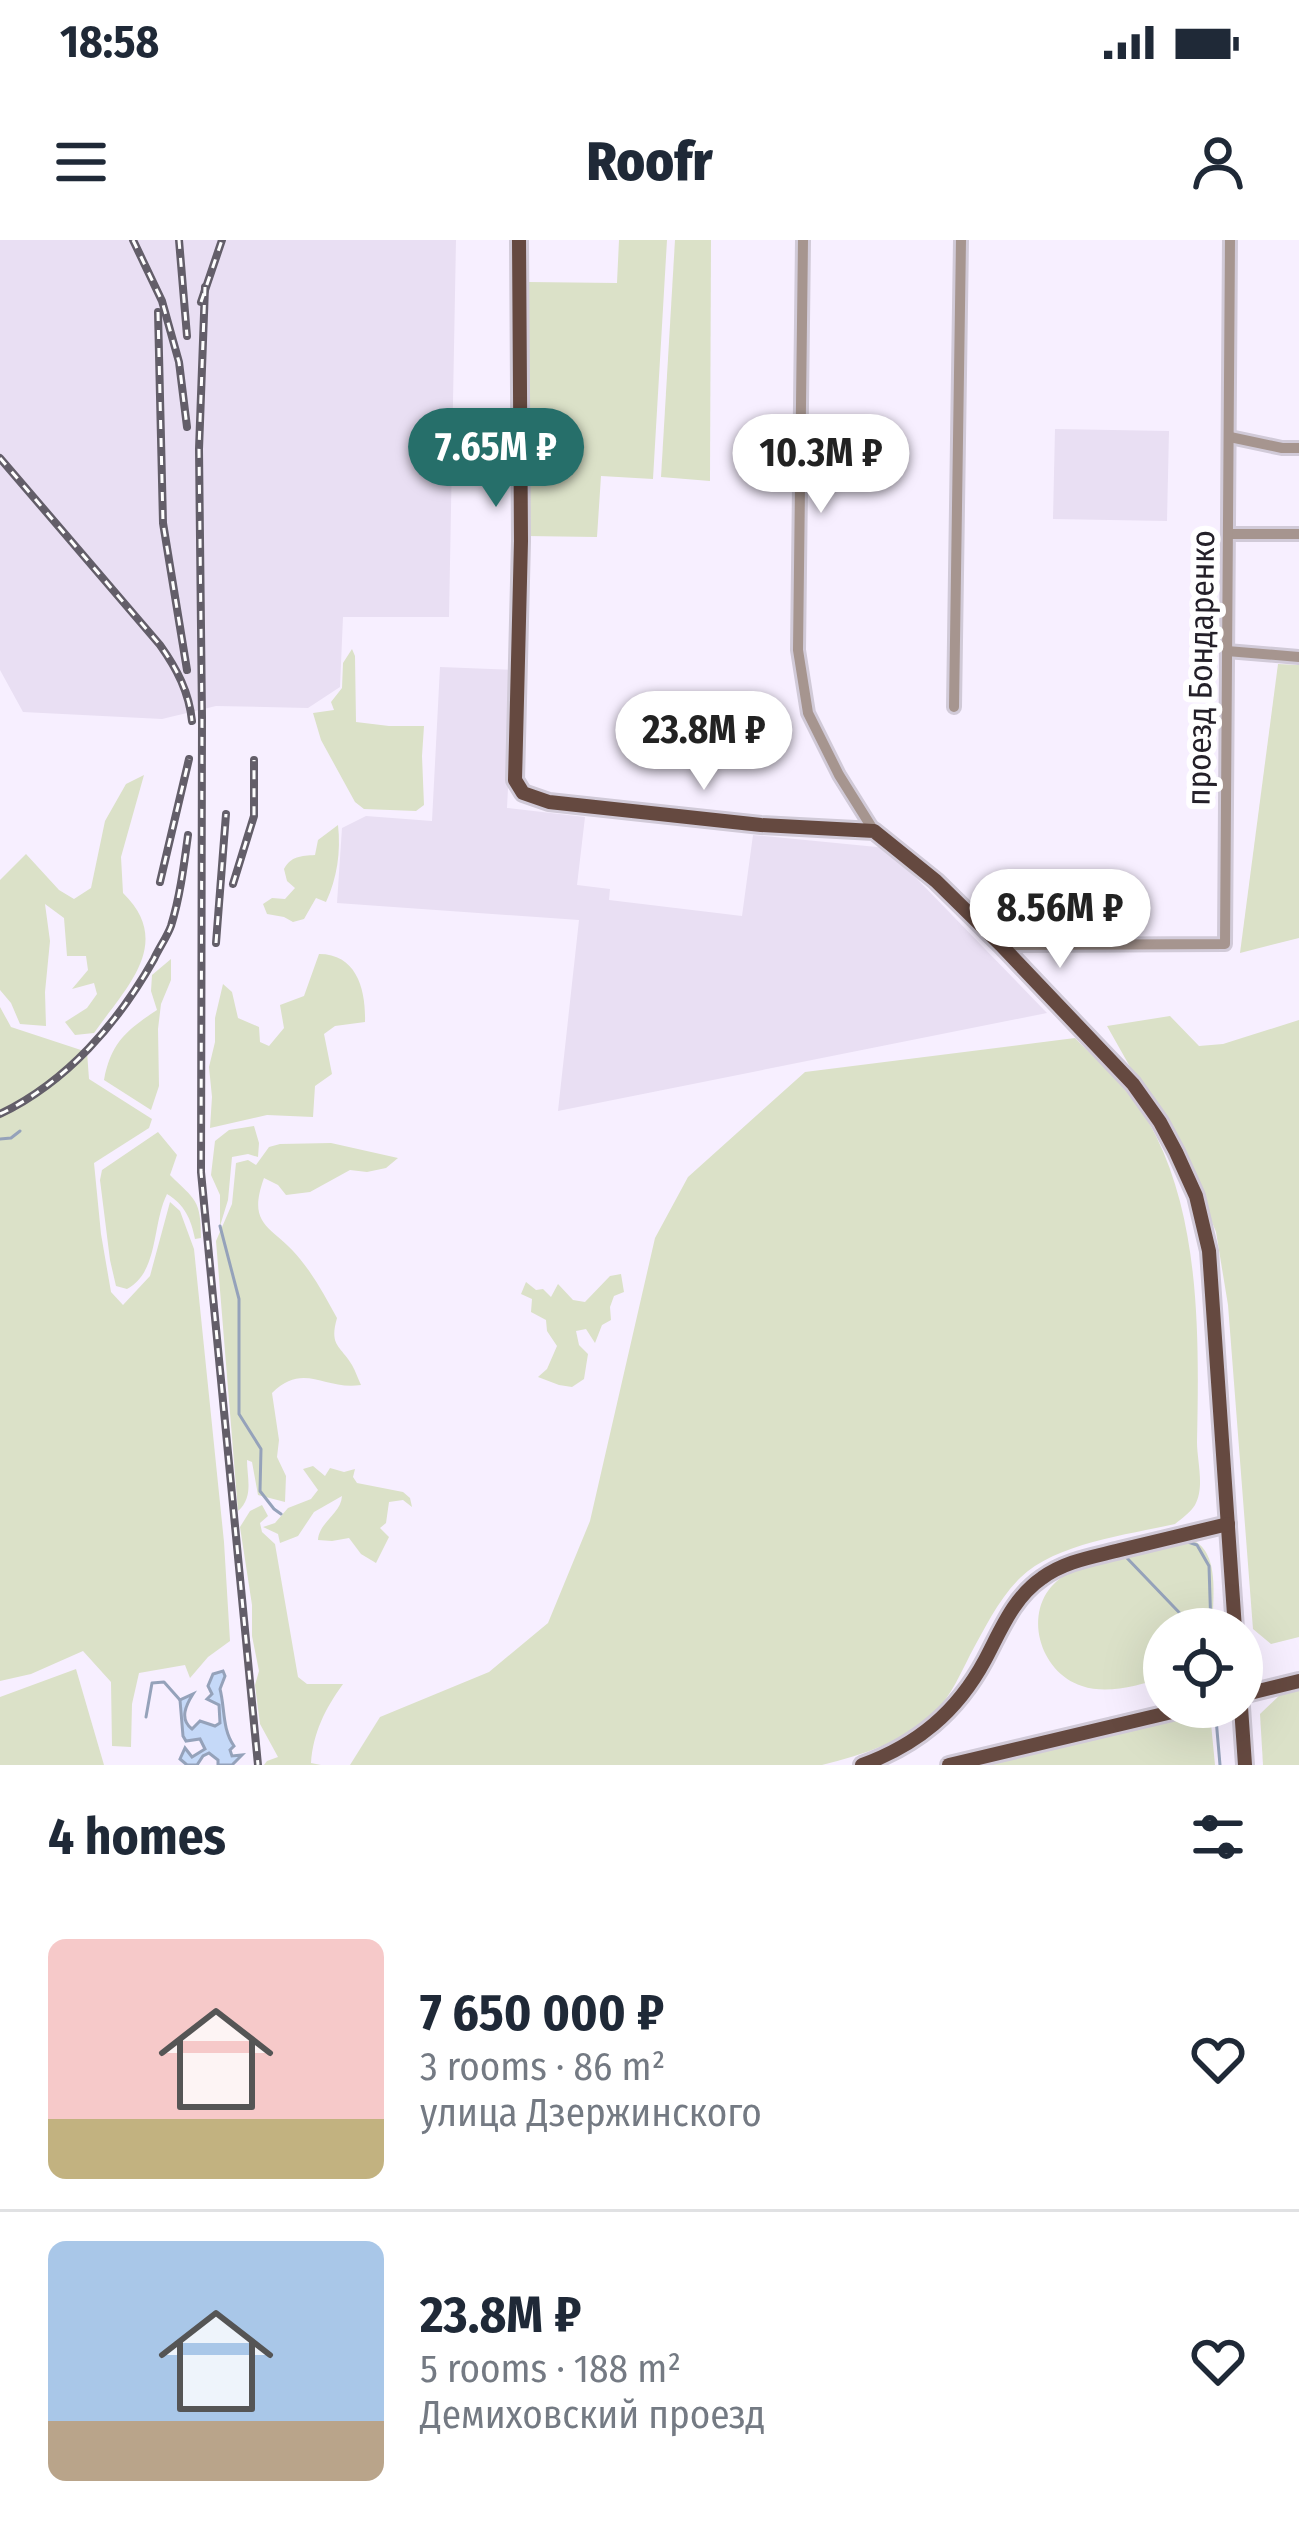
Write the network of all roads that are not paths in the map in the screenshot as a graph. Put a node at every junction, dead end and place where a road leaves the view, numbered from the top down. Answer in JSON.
{"nodes":[{"id":1,"x":519,"y":240,"type":"edge"},
{"id":2,"x":803,"y":240,"type":"edge"},
{"id":3,"x":961,"y":240,"type":"edge"},
{"id":4,"x":1230,"y":240,"type":"edge"},
{"id":5,"x":1230,"y":437,"type":"junction"},
{"id":6,"x":1299,"y":448,"type":"edge"},
{"id":7,"x":1229,"y":534,"type":"junction"},
{"id":8,"x":1299,"y":534,"type":"edge"},
{"id":9,"x":1227,"y":651,"type":"junction"},
{"id":10,"x":1299,"y":657,"type":"edge"},
{"id":11,"x":954,"y":707,"type":"dead end"},
{"id":12,"x":874,"y":832,"type":"junction"},
{"id":13,"x":1001,"y":945,"type":"junction"},
{"id":14,"x":1228,"y":1524,"type":"junction"},
{"id":15,"x":1234,"y":1608,"type":"edge"},
{"id":16,"x":1299,"y":1682,"type":"edge"},
{"id":17,"x":1263,"y":1690,"type":"edge"},
{"id":18,"x":1143,"y":1719,"type":"edge"},
{"id":19,"x":1242,"y":1728,"type":"edge"},
{"id":20,"x":862,"y":1765,"type":"edge"},
{"id":21,"x":950,"y":1765,"type":"edge"},
{"id":22,"x":1245,"y":1765,"type":"edge"}],
"edges":[{"from":1,"to":12,"type":"main road"},
{"from":2,"to":12,"type":"street"},
{"from":3,"to":11,"type":"street"},
{"from":4,"to":5,"type":"street","name":"проезд Бондаренко"},
{"from":5,"to":6,"type":"street"},
{"from":5,"to":7,"type":"street","name":"проезд Бондаренко"},
{"from":7,"to":8,"type":"street"},
{"from":7,"to":9,"type":"street","name":"проезд Бондаренко"},
{"from":9,"to":10,"type":"street"},
{"from":9,"to":13,"type":"street","name":"проезд Бондаренко"},
{"from":12,"to":13,"type":"main road"},
{"from":13,"to":14,"type":"main road"},
{"from":14,"to":15,"type":"main road"},
{"from":14,"to":20,"type":"main road"},
{"from":16,"to":17,"type":"main road"},
{"from":18,"to":21,"type":"main road"},
{"from":19,"to":22,"type":"main road"}]}
